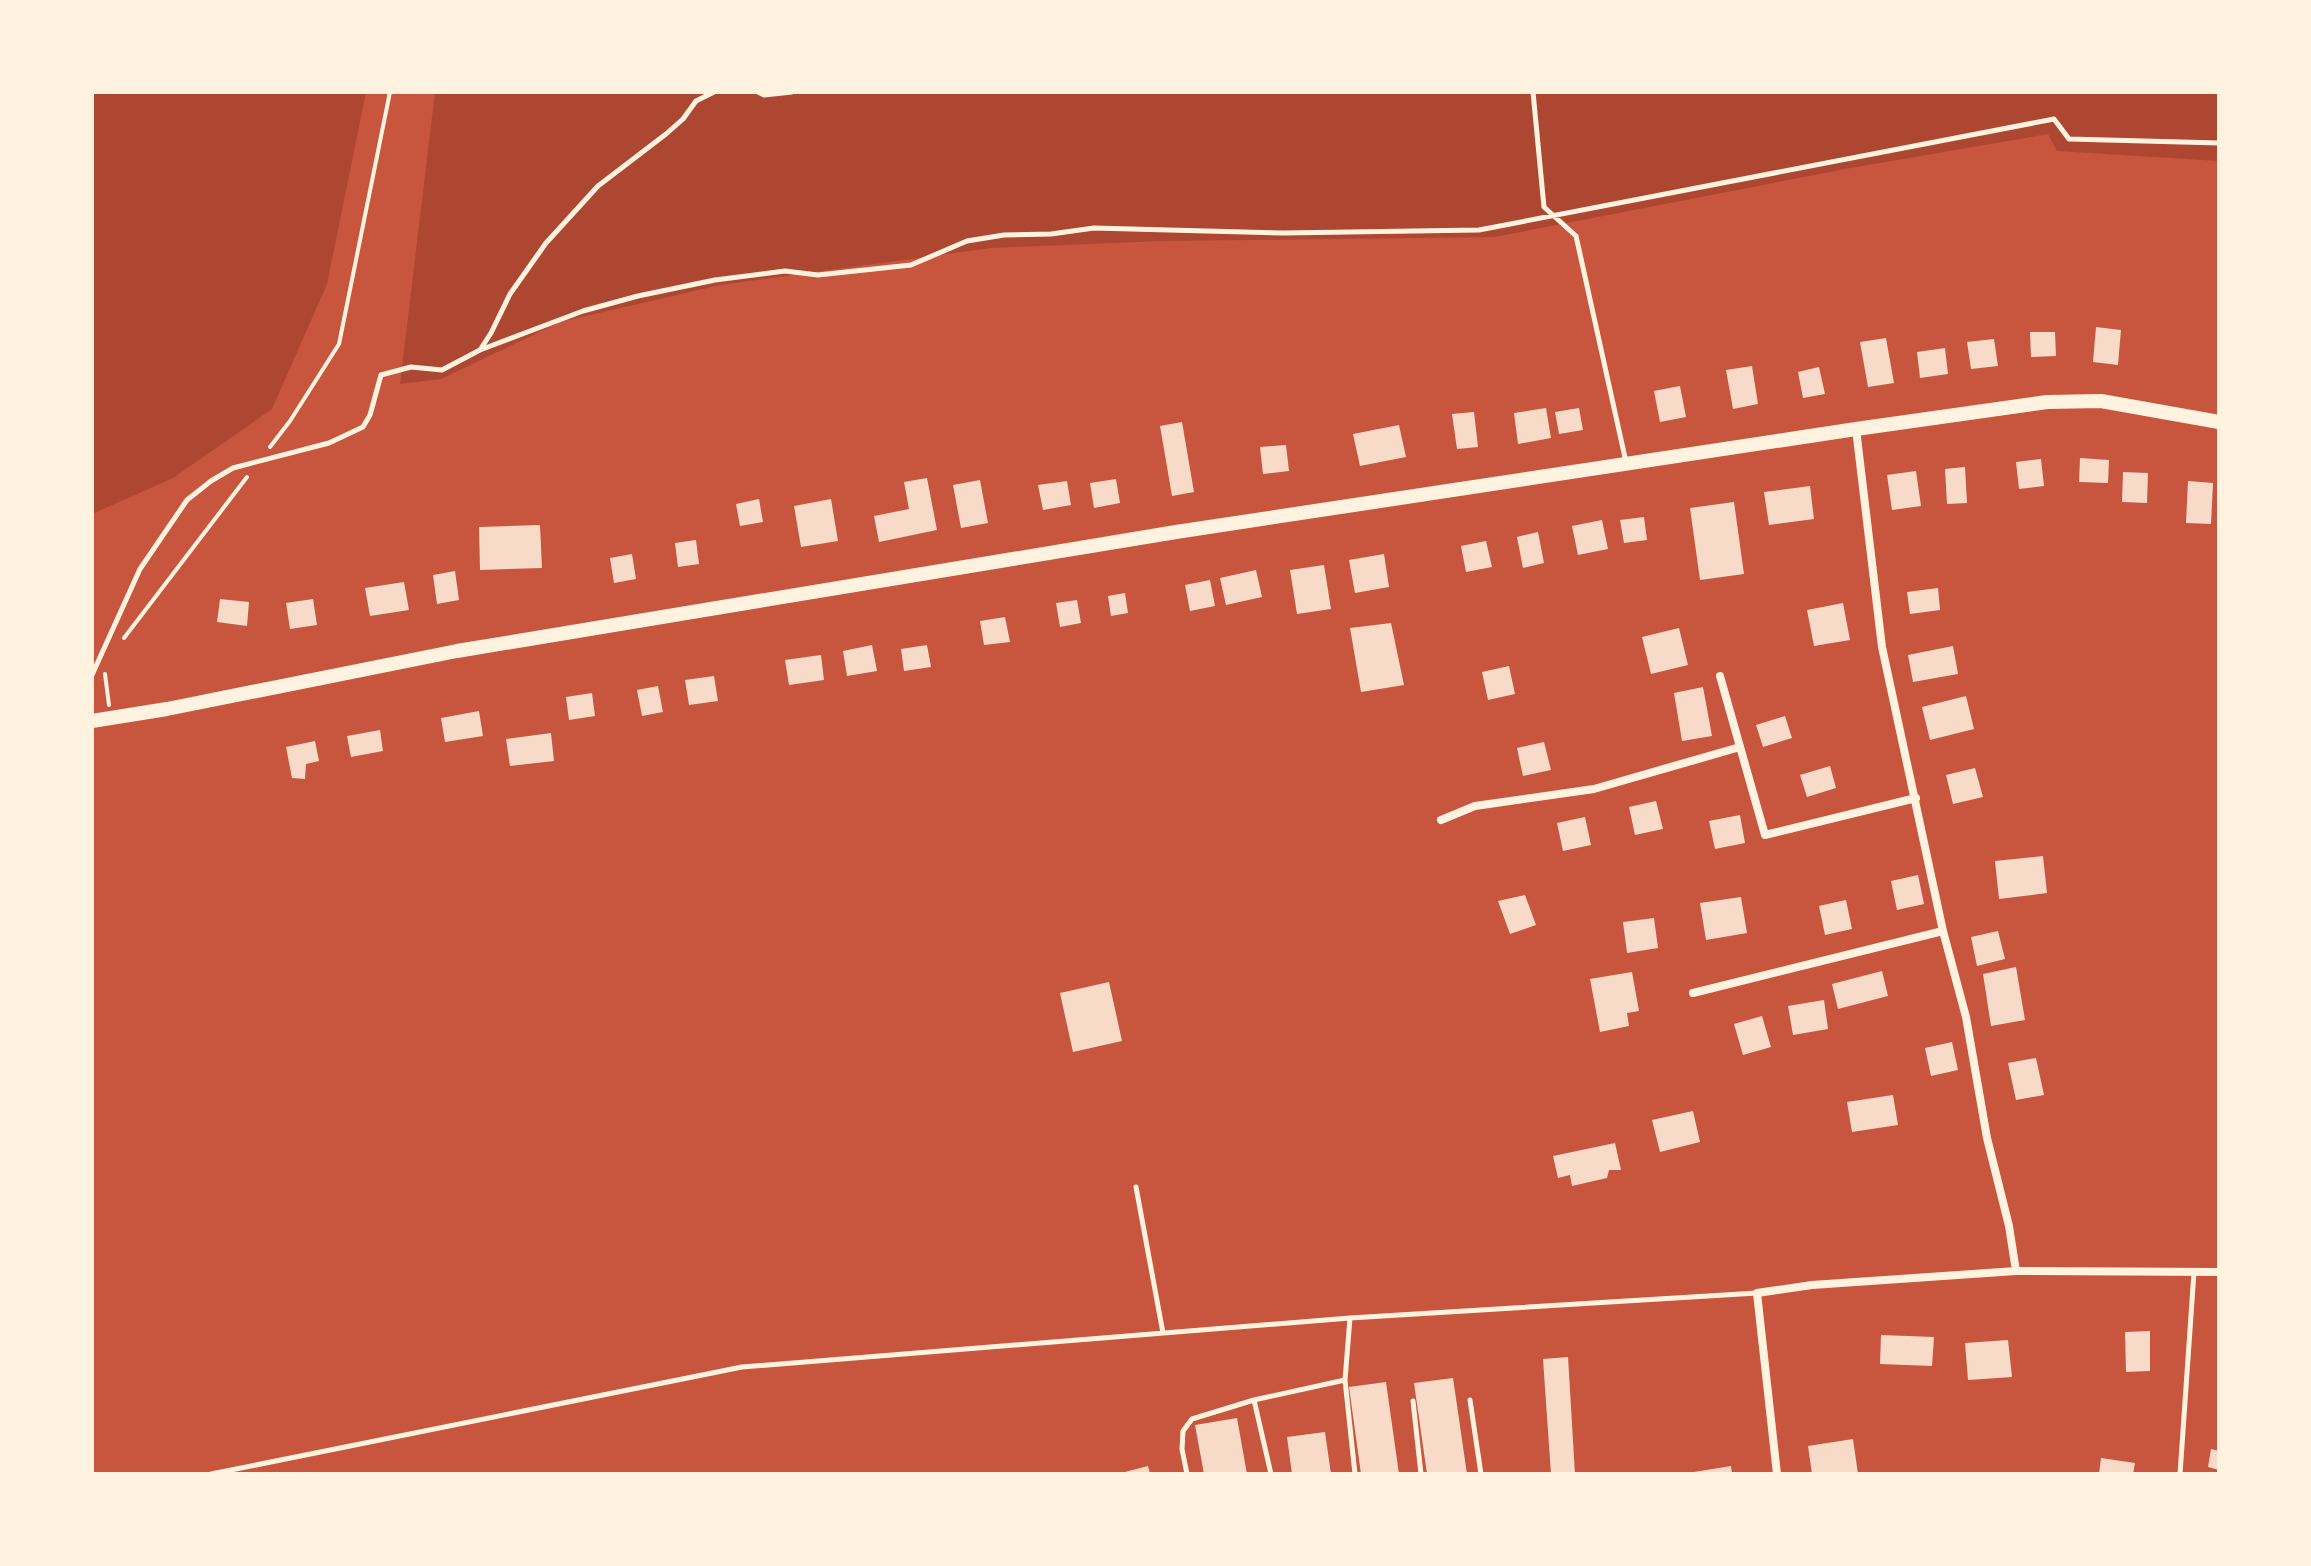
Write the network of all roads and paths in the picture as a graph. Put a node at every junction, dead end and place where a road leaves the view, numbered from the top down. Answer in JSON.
{"nodes":[{"id":1,"x":390,"y":92,"type":"edge"},
{"id":2,"x":714,"y":92,"type":"edge"},
{"id":3,"x":758,"y":92,"type":"edge"},
{"id":4,"x":792,"y":92,"type":"edge"},
{"id":5,"x":1533,"y":92,"type":"edge"},
{"id":6,"x":2219,"y":143,"type":"edge"},
{"id":7,"x":1553,"y":216,"type":"junction"},
{"id":8,"x":480,"y":350,"type":"junction"},
{"id":9,"x":2219,"y":422,"type":"edge"},
{"id":10,"x":1856,"y":429,"type":"junction"},
{"id":11,"x":258,"y":463,"type":"junction"},
{"id":12,"x":1627,"y":464,"type":"junction"},
{"id":13,"x":120,"y":646,"type":"dead end"},
{"id":14,"x":105,"y":671,"type":"dead end"},
{"id":15,"x":92,"y":675,"type":"edge"},
{"id":16,"x":1720,"y":676,"type":"dead end"},
{"id":17,"x":110,"y":718,"type":"junction"},
{"id":18,"x":92,"y":721,"type":"edge"},
{"id":19,"x":1740,"y":747,"type":"junction"},
{"id":20,"x":1916,"y":798,"type":"junction"},
{"id":21,"x":1441,"y":820,"type":"dead end"},
{"id":22,"x":1943,"y":931,"type":"junction"},
{"id":23,"x":1693,"y":993,"type":"dead end"},
{"id":24,"x":1136,"y":1187,"type":"dead end"},
{"id":25,"x":2016,"y":1271,"type":"junction"},
{"id":26,"x":2194,"y":1272,"type":"junction"},
{"id":27,"x":2219,"y":1272,"type":"edge"},
{"id":28,"x":1757,"y":1293,"type":"junction"},
{"id":29,"x":1350,"y":1318,"type":"junction"},
{"id":30,"x":1163,"y":1333,"type":"junction"},
{"id":31,"x":1345,"y":1380,"type":"junction"},
{"id":32,"x":1254,"y":1400,"type":"junction"},
{"id":33,"x":1470,"y":1400,"type":"dead end"},
{"id":34,"x":1413,"y":1401,"type":"dead end"},
{"id":35,"x":211,"y":1474,"type":"edge"},
{"id":36,"x":1187,"y":1474,"type":"edge"},
{"id":37,"x":1271,"y":1474,"type":"edge"},
{"id":38,"x":1355,"y":1474,"type":"edge"},
{"id":39,"x":1421,"y":1474,"type":"edge"},
{"id":40,"x":1481,"y":1474,"type":"edge"},
{"id":41,"x":1777,"y":1474,"type":"edge"},
{"id":42,"x":2180,"y":1474,"type":"edge"}],
"edges":[{"from":1,"to":11,"type":"path"},
{"from":2,"to":8,"type":"lane"},
{"from":3,"to":4,"type":"lane"},
{"from":5,"to":7,"type":"lane"},
{"from":6,"to":7,"type":"lane"},
{"from":7,"to":8,"type":"lane"},
{"from":7,"to":12,"type":"lane"},
{"from":8,"to":11,"type":"lane"},
{"from":9,"to":10,"type":"main road"},
{"from":10,"to":12,"type":"main road"},
{"from":10,"to":20,"type":"street"},
{"from":11,"to":13,"type":"path"},
{"from":11,"to":15,"type":"lane"},
{"from":12,"to":17,"type":"main road"},
{"from":14,"to":17,"type":"path"},
{"from":16,"to":19,"type":"street"},
{"from":17,"to":18,"type":"main road"},
{"from":19,"to":20,"type":"street"},
{"from":19,"to":21,"type":"street"},
{"from":20,"to":22,"type":"street"},
{"from":22,"to":23,"type":"street"},
{"from":22,"to":25,"type":"street"},
{"from":24,"to":30,"type":"lane"},
{"from":25,"to":26,"type":"street"},
{"from":25,"to":28,"type":"street"},
{"from":26,"to":27,"type":"street"},
{"from":26,"to":42,"type":"lane"},
{"from":28,"to":29,"type":"lane"},
{"from":28,"to":41,"type":"street"},
{"from":29,"to":30,"type":"lane"},
{"from":29,"to":31,"type":"lane"},
{"from":30,"to":35,"type":"lane"},
{"from":31,"to":32,"type":"lane"},
{"from":31,"to":38,"type":"lane"},
{"from":32,"to":36,"type":"lane"},
{"from":32,"to":37,"type":"lane"},
{"from":33,"to":40,"type":"lane"},
{"from":34,"to":39,"type":"lane"}]}
